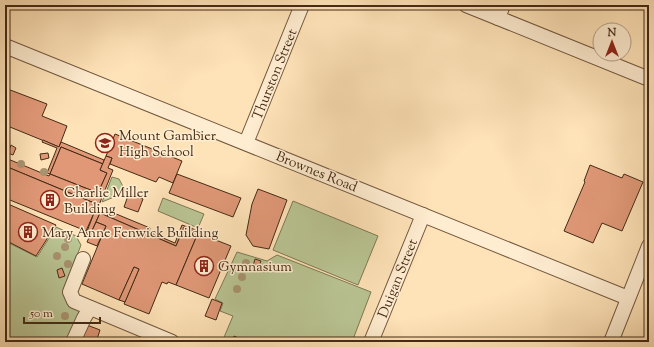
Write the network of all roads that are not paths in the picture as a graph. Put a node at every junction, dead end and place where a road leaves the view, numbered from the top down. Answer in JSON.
{"nodes":[{"id":1,"x":302,"y":5,"type":"edge"},
{"id":2,"x":466,"y":5,"type":"edge"},
{"id":3,"x":500,"y":11,"type":"edge"},
{"id":4,"x":5,"y":46,"type":"edge"},
{"id":5,"x":649,"y":79,"type":"edge"},
{"id":6,"x":246,"y":142,"type":"junction"},
{"id":7,"x":422,"y":215,"type":"junction"},
{"id":8,"x":649,"y":246,"type":"edge"},
{"id":9,"x":84,"y":259,"type":"dead end"},
{"id":10,"x":628,"y":298,"type":"junction"},
{"id":11,"x":90,"y":308,"type":"junction"},
{"id":12,"x":73,"y":342,"type":"edge"},
{"id":13,"x":172,"y":342,"type":"edge"},
{"id":14,"x":371,"y":342,"type":"edge"},
{"id":15,"x":611,"y":342,"type":"edge"}],
"edges":[{"from":1,"to":6,"type":"street","name":"Thurston Street"},
{"from":2,"to":3,"type":"street"},
{"from":3,"to":5,"type":"street"},
{"from":4,"to":6,"type":"street","name":"Brownes Road"},
{"from":6,"to":7,"type":"street","name":"Brownes Road"},
{"from":7,"to":10,"type":"street","name":"Brownes Road"},
{"from":7,"to":14,"type":"street","name":"Duigan Street"},
{"from":8,"to":10,"type":"street"},
{"from":9,"to":11,"type":"street"},
{"from":10,"to":15,"type":"street"},
{"from":11,"to":12,"type":"street"},
{"from":11,"to":13,"type":"street"}]}
